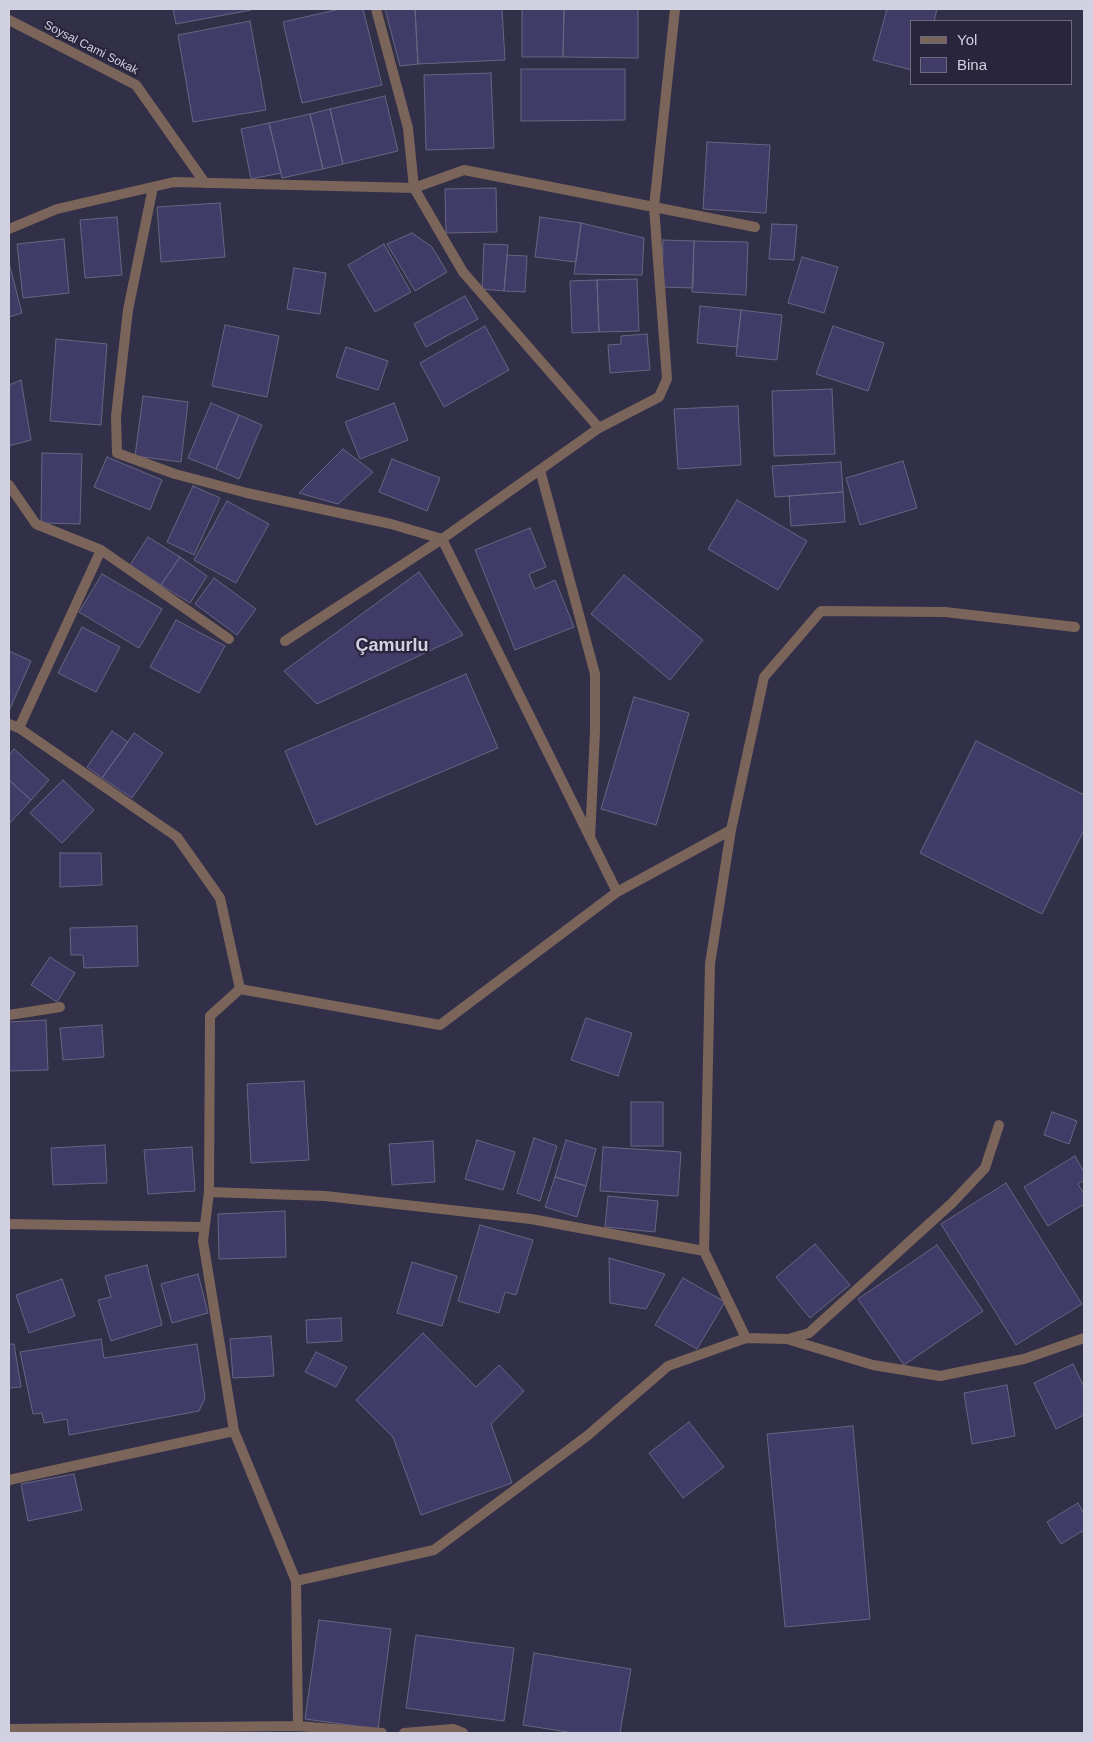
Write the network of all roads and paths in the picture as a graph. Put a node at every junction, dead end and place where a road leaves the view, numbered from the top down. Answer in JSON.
{"nodes":[{"id":1,"x":376,"y":9,"type":"edge"},
{"id":2,"x":676,"y":9,"type":"edge"},
{"id":3,"x":9,"y":20,"type":"edge"},
{"id":4,"x":205,"y":183,"type":"junction"},
{"id":5,"x":153,"y":187,"type":"junction"},
{"id":6,"x":414,"y":188,"type":"junction"},
{"id":7,"x":654,"y":206,"type":"junction"},
{"id":8,"x":755,"y":227,"type":"dead end"},
{"id":9,"x":9,"y":229,"type":"edge"},
{"id":10,"x":599,"y":428,"type":"junction"},
{"id":11,"x":540,"y":470,"type":"junction"},
{"id":12,"x":9,"y":485,"type":"edge"},
{"id":13,"x":442,"y":539,"type":"junction"},
{"id":14,"x":101,"y":550,"type":"junction"},
{"id":15,"x":1075,"y":627,"type":"dead end"},
{"id":16,"x":229,"y":639,"type":"dead end"},
{"id":17,"x":285,"y":641,"type":"dead end"},
{"id":18,"x":9,"y":724,"type":"edge"},
{"id":19,"x":19,"y":728,"type":"junction"},
{"id":20,"x":732,"y":830,"type":"junction"},
{"id":21,"x":590,"y":839,"type":"junction"},
{"id":22,"x":617,"y":892,"type":"junction"},
{"id":23,"x":240,"y":989,"type":"junction"},
{"id":24,"x":60,"y":1007,"type":"dead end"},
{"id":25,"x":9,"y":1015,"type":"edge"},
{"id":26,"x":999,"y":1125,"type":"dead end"},
{"id":27,"x":209,"y":1192,"type":"junction"},
{"id":28,"x":9,"y":1224,"type":"edge"},
{"id":29,"x":203,"y":1227,"type":"junction"},
{"id":30,"x":704,"y":1250,"type":"junction"},
{"id":31,"x":746,"y":1338,"type":"junction"},
{"id":32,"x":1084,"y":1338,"type":"edge"},
{"id":33,"x":787,"y":1339,"type":"junction"},
{"id":34,"x":234,"y":1431,"type":"junction"},
{"id":35,"x":9,"y":1480,"type":"edge"},
{"id":36,"x":296,"y":1581,"type":"junction"},
{"id":37,"x":298,"y":1726,"type":"junction"},
{"id":38,"x":9,"y":1729,"type":"edge"},
{"id":39,"x":382,"y":1733,"type":"edge"},
{"id":40,"x":404,"y":1733,"type":"edge"},
{"id":41,"x":463,"y":1733,"type":"edge"}],
"edges":[{"from":1,"to":6,"type":"street"},
{"from":2,"to":7,"type":"street"},
{"from":3,"to":4,"type":"street","name":"Soysal Cami Sokak"},
{"from":4,"to":5,"type":"street"},
{"from":4,"to":6,"type":"street"},
{"from":5,"to":9,"type":"street"},
{"from":5,"to":13,"type":"street"},
{"from":6,"to":7,"type":"street"},
{"from":6,"to":10,"type":"street"},
{"from":7,"to":8,"type":"street"},
{"from":7,"to":10,"type":"street"},
{"from":10,"to":11,"type":"street"},
{"from":11,"to":13,"type":"street"},
{"from":11,"to":21,"type":"street"},
{"from":12,"to":14,"type":"street"},
{"from":13,"to":17,"type":"street"},
{"from":13,"to":21,"type":"street"},
{"from":14,"to":16,"type":"street"},
{"from":14,"to":19,"type":"street"},
{"from":15,"to":20,"type":"street"},
{"from":18,"to":19,"type":"street"},
{"from":19,"to":23,"type":"street"},
{"from":20,"to":22,"type":"street"},
{"from":20,"to":30,"type":"street"},
{"from":21,"to":22,"type":"street"},
{"from":22,"to":23,"type":"street"},
{"from":23,"to":27,"type":"street"},
{"from":24,"to":25,"type":"street"},
{"from":26,"to":33,"type":"street"},
{"from":27,"to":29,"type":"street"},
{"from":27,"to":30,"type":"street"},
{"from":28,"to":29,"type":"street"},
{"from":29,"to":34,"type":"street"},
{"from":30,"to":31,"type":"street"},
{"from":31,"to":33,"type":"street"},
{"from":31,"to":36,"type":"street"},
{"from":32,"to":33,"type":"street"},
{"from":34,"to":35,"type":"street"},
{"from":34,"to":36,"type":"street"},
{"from":36,"to":37,"type":"street"},
{"from":37,"to":38,"type":"street"},
{"from":37,"to":39,"type":"street"},
{"from":40,"to":41,"type":"street"}]}
